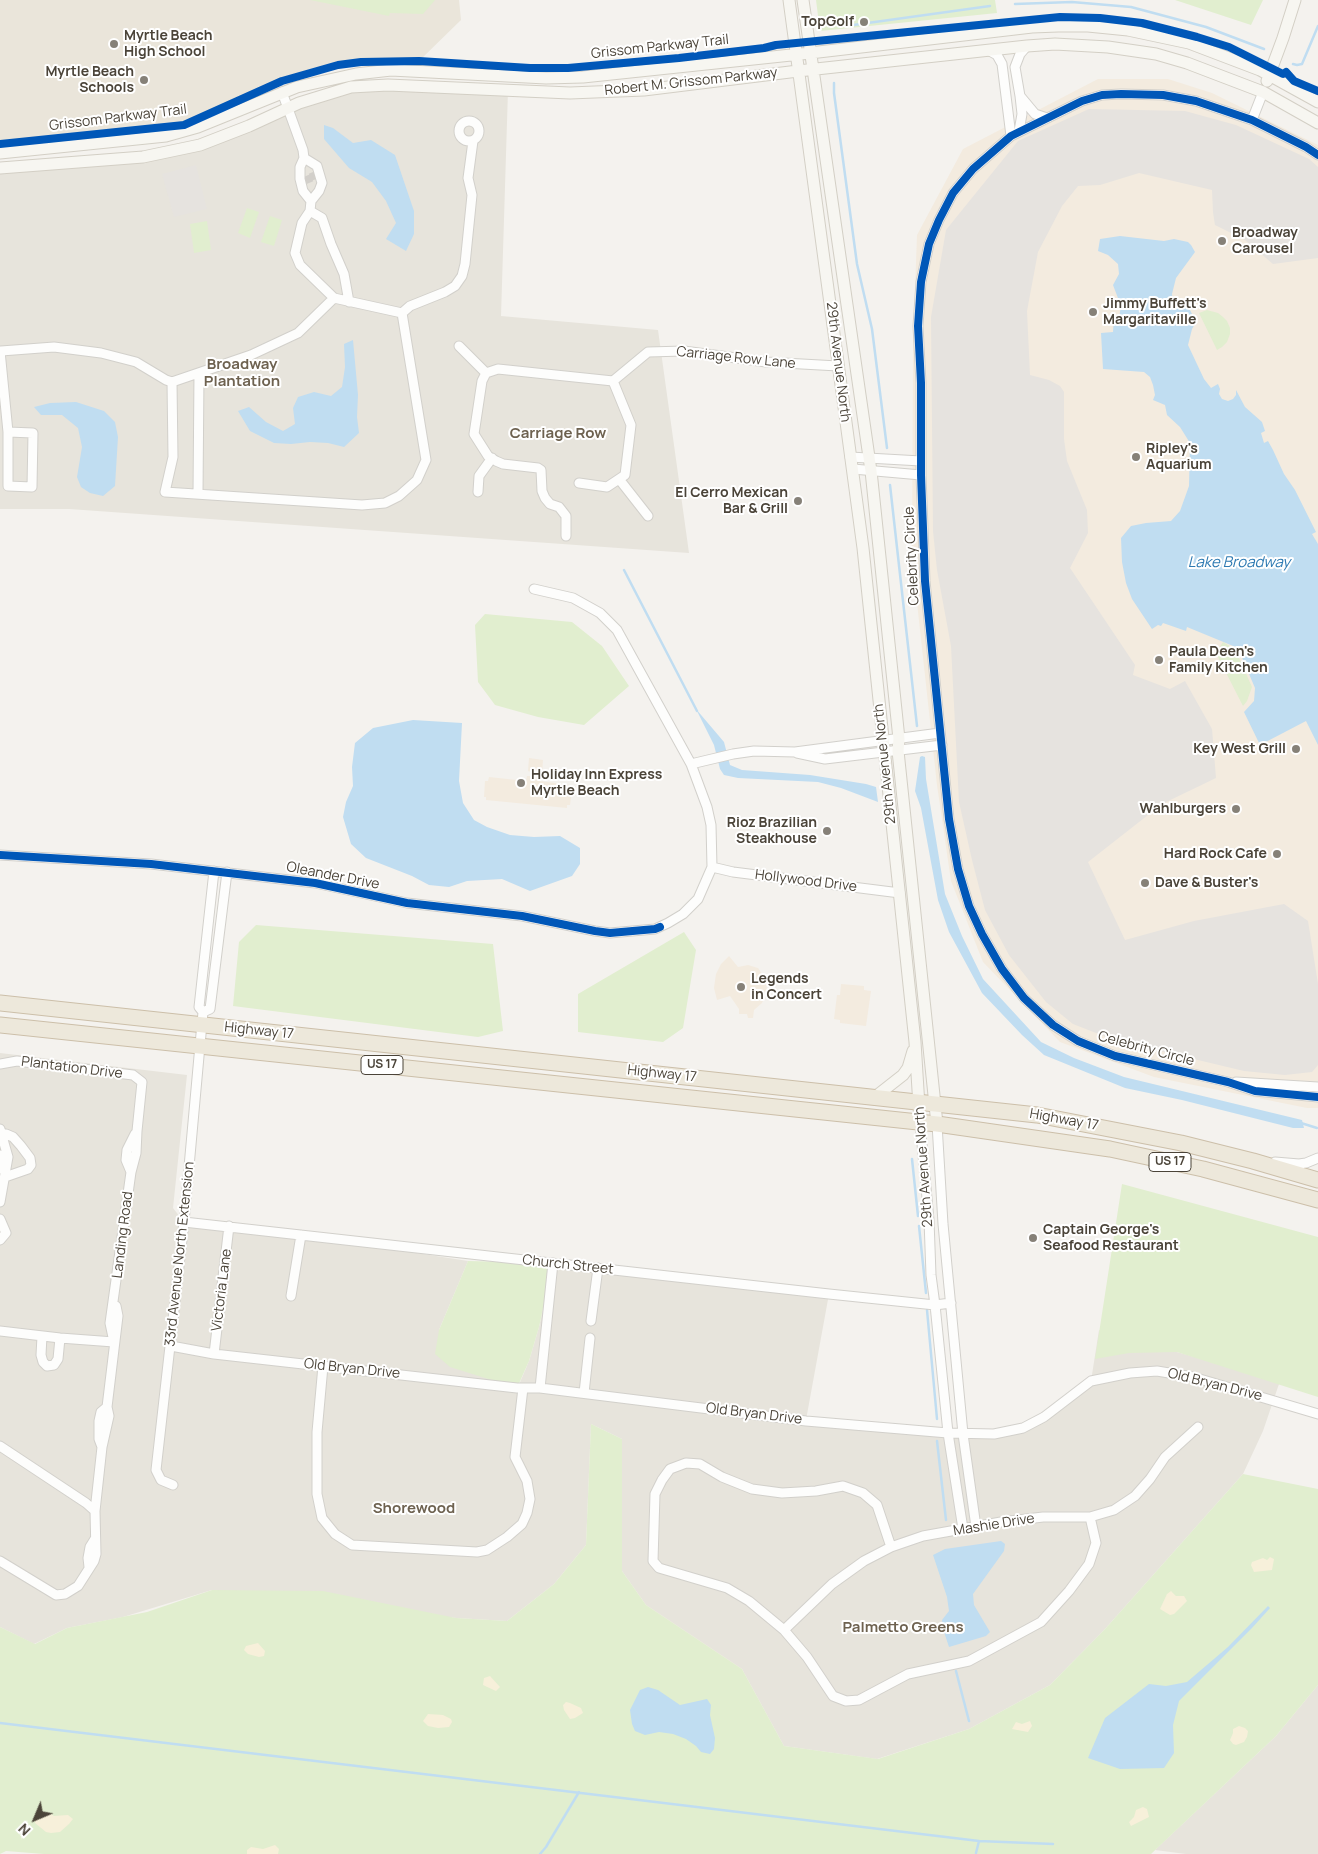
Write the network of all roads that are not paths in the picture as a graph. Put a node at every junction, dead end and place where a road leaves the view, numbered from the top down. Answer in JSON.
{"nodes":[{"id":1,"x":789,"y":0,"type":"edge"},
{"id":2,"x":803,"y":0,"type":"edge"},
{"id":3,"x":1295,"y":0,"type":"edge"},
{"id":4,"x":1027,"y":46,"type":"junction"},
{"id":5,"x":988,"y":50,"type":"junction"},
{"id":6,"x":810,"y":53,"type":"junction"},
{"id":7,"x":796,"y":54,"type":"junction"},
{"id":8,"x":798,"y":70,"type":"junction"},
{"id":9,"x":813,"y":70,"type":"junction"},
{"id":10,"x":1269,"y":76,"type":"junction"},
{"id":11,"x":282,"y":92,"type":"junction"},
{"id":12,"x":1263,"y":92,"type":"junction"},
{"id":13,"x":1020,"y":96,"type":"junction"},
{"id":14,"x":1318,"y":102,"type":"edge"},
{"id":15,"x":288,"y":108,"type":"junction"},
{"id":16,"x":1047,"y":118,"type":"junction"},
{"id":17,"x":1252,"y":120,"type":"junction"},
{"id":18,"x":1318,"y":123,"type":"edge"},
{"id":19,"x":1019,"y":131,"type":"junction"},
{"id":20,"x":1011,"y":136,"type":"junction"},
{"id":21,"x":473,"y":140,"type":"dead end"},
{"id":22,"x":0,"y":153,"type":"edge"},
{"id":23,"x":1318,"y":155,"type":"edge"},
{"id":24,"x":0,"y":168,"type":"edge"},
{"id":25,"x":309,"y":169,"type":"junction"},
{"id":26,"x":319,"y":191,"type":"junction"},
{"id":27,"x":308,"y":198,"type":"junction"},
{"id":28,"x":310,"y":211,"type":"junction"},
{"id":29,"x":334,"y":298,"type":"junction"},
{"id":30,"x":349,"y":302,"type":"junction"},
{"id":31,"x":402,"y":313,"type":"junction"},
{"id":32,"x":459,"y":346,"type":"dead end"},
{"id":33,"x":0,"y":351,"type":"edge"},
{"id":34,"x":838,"y":366,"type":"junction"},
{"id":35,"x":198,"y":373,"type":"junction"},
{"id":36,"x":486,"y":373,"type":"junction"},
{"id":37,"x":613,"y":380,"type":"junction"},
{"id":38,"x":172,"y":382,"type":"junction"},
{"id":39,"x":8,"y":432,"type":"junction"},
{"id":40,"x":850,"y":457,"type":"junction"},
{"id":41,"x":492,"y":458,"type":"junction"},
{"id":42,"x":869,"y":458,"type":"junction"},
{"id":43,"x":921,"y":461,"type":"junction"},
{"id":44,"x":852,"y":469,"type":"junction"},
{"id":45,"x":871,"y":471,"type":"junction"},
{"id":46,"x":921,"y":475,"type":"junction"},
{"id":47,"x":619,"y":479,"type":"junction"},
{"id":48,"x":579,"y":483,"type":"dead end"},
{"id":49,"x":478,"y":492,"type":"dead end"},
{"id":50,"x":198,"y":494,"type":"junction"},
{"id":51,"x":648,"y":516,"type":"dead end"},
{"id":52,"x":566,"y":536,"type":"dead end"},
{"id":53,"x":534,"y":589,"type":"dead end"},
{"id":54,"x":940,"y":734,"type":"junction"},
{"id":55,"x":899,"y":739,"type":"junction"},
{"id":56,"x":942,"y":745,"type":"junction"},
{"id":57,"x":884,"y":747,"type":"junction"},
{"id":58,"x":898,"y":751,"type":"junction"},
{"id":59,"x":691,"y":764,"type":"junction"},
{"id":60,"x":0,"y":855,"type":"edge"},
{"id":61,"x":712,"y":867,"type":"junction"},
{"id":62,"x":214,"y":871,"type":"junction"},
{"id":63,"x":227,"y":872,"type":"junction"},
{"id":64,"x":900,"y":893,"type":"junction"},
{"id":65,"x":0,"y":1003,"type":"edge"},
{"id":66,"x":203,"y":1018,"type":"junction"},
{"id":67,"x":0,"y":1025,"type":"edge"},
{"id":68,"x":915,"y":1042,"type":"junction"},
{"id":69,"x":201,"y":1047,"type":"junction"},
{"id":70,"x":0,"y":1064,"type":"edge"},
{"id":71,"x":142,"y":1082,"type":"joint"},
{"id":72,"x":1228,"y":1082,"type":"junction"},
{"id":73,"x":1318,"y":1086,"type":"edge"},
{"id":74,"x":1318,"y":1096,"type":"edge"},
{"id":75,"x":875,"y":1097,"type":"junction"},
{"id":76,"x":920,"y":1102,"type":"junction"},
{"id":77,"x":935,"y":1103,"type":"junction"},
{"id":78,"x":920,"y":1122,"type":"junction"},
{"id":79,"x":936,"y":1124,"type":"junction"},
{"id":80,"x":1,"y":1133,"type":"edge"},
{"id":81,"x":0,"y":1155,"type":"edge"},
{"id":82,"x":1318,"y":1158,"type":"edge"},
{"id":83,"x":1253,"y":1161,"type":"junction"},
{"id":84,"x":5,"y":1176,"type":"junction"},
{"id":85,"x":1318,"y":1180,"type":"edge"},
{"id":86,"x":1318,"y":1200,"type":"edge"},
{"id":87,"x":0,"y":1202,"type":"edge"},
{"id":88,"x":0,"y":1219,"type":"edge"},
{"id":89,"x":184,"y":1222,"type":"junction"},
{"id":90,"x":229,"y":1226,"type":"junction"},
{"id":91,"x":301,"y":1235,"type":"junction"},
{"id":92,"x":0,"y":1240,"type":"edge"},
{"id":93,"x":553,"y":1263,"type":"junction"},
{"id":94,"x":598,"y":1268,"type":"junction"},
{"id":95,"x":291,"y":1296,"type":"dead end"},
{"id":96,"x":952,"y":1303,"type":"junction"},
{"id":97,"x":935,"y":1305,"type":"junction"},
{"id":98,"x":591,"y":1321,"type":"dead end"},
{"id":99,"x":0,"y":1331,"type":"edge"},
{"id":100,"x":42,"y":1336,"type":"junction"},
{"id":101,"x":60,"y":1338,"type":"junction"},
{"id":102,"x":590,"y":1338,"type":"dead end"},
{"id":103,"x":114,"y":1342,"type":"junction"},
{"id":104,"x":171,"y":1346,"type":"junction"},
{"id":105,"x":214,"y":1354,"type":"junction"},
{"id":106,"x":324,"y":1366,"type":"junction"},
{"id":107,"x":523,"y":1388,"type":"junction"},
{"id":108,"x":540,"y":1388,"type":"junction"},
{"id":109,"x":584,"y":1393,"type":"junction"},
{"id":110,"x":1318,"y":1414,"type":"edge"},
{"id":111,"x":1198,"y":1427,"type":"dead end"},
{"id":112,"x":948,"y":1434,"type":"junction"},
{"id":113,"x":964,"y":1434,"type":"junction"},
{"id":114,"x":0,"y":1446,"type":"edge"},
{"id":115,"x":173,"y":1485,"type":"dead end"},
{"id":116,"x":95,"y":1511,"type":"junction"},
{"id":117,"x":1090,"y":1517,"type":"junction"},
{"id":118,"x":976,"y":1527,"type":"junction"},
{"id":119,"x":963,"y":1529,"type":"junction"},
{"id":120,"x":891,"y":1547,"type":"junction"},
{"id":121,"x":0,"y":1561,"type":"edge"},
{"id":122,"x":784,"y":1630,"type":"junction"}],
"edges":[{"from":1,"to":7,"type":"main road","name":"29th Avenue North"},
{"from":2,"to":6,"type":"main road","name":"29th Avenue North"},
{"from":3,"to":10,"type":"main road"},
{"from":4,"to":5,"type":"main road","name":"Robert M. Grissom Parkway"},
{"from":4,"to":12,"type":"main road","name":"Robert M. Grissom Parkway"},
{"from":4,"to":13,"type":"street"},
{"from":5,"to":9,"type":"main road","name":"Robert M. Grissom Parkway"},
{"from":5,"to":20,"type":"street"},
{"from":6,"to":7,"type":"main road","name":"Robert M. Grissom Parkway"},
{"from":6,"to":9,"type":"main road","name":"29th Avenue North"},
{"from":6,"to":10,"type":"main road","name":"Robert M. Grissom Parkway"},
{"from":7,"to":8,"type":"main road","name":"29th Avenue North"},
{"from":7,"to":11,"type":"main road","name":"Robert M. Grissom Parkway"},
{"from":8,"to":9,"type":"main road","name":"Robert M. Grissom Parkway"},
{"from":8,"to":15,"type":"main road","name":"Robert M. Grissom Parkway"},
{"from":8,"to":34,"type":"main road","name":"29th Avenue North"},
{"from":9,"to":42,"type":"main road","name":"29th Avenue North"},
{"from":10,"to":12,"type":"main road"},
{"from":10,"to":14,"type":"main road","name":"Robert M. Grissom Parkway"},
{"from":11,"to":15,"type":"street"},
{"from":11,"to":22,"type":"main road","name":"Robert M. Grissom Parkway"},
{"from":12,"to":17,"type":"street"},
{"from":12,"to":18,"type":"main road","name":"Robert M. Grissom Parkway"},
{"from":13,"to":16,"type":"street"},
{"from":13,"to":19,"type":"street"},
{"from":15,"to":24,"type":"main road","name":"Robert M. Grissom Parkway"},
{"from":15,"to":25,"type":"street"},
{"from":16,"to":17,"type":"street","name":"Celebrity Circle"},
{"from":16,"to":19,"type":"street","name":"Celebrity Circle"},
{"from":17,"to":23,"type":"street","name":"Celebrity Circle"},
{"from":19,"to":20,"type":"street","name":"Celebrity Circle"},
{"from":20,"to":43,"type":"street","name":"Celebrity Circle"},
{"from":21,"to":31,"type":"street"},
{"from":25,"to":26,"type":"street"},
{"from":25,"to":26,"type":"street"},
{"from":25,"to":27,"type":"street"},
{"from":25,"to":27,"type":"street"},
{"from":26,"to":27,"type":"street"},
{"from":27,"to":28,"type":"street"},
{"from":28,"to":29,"type":"street"},
{"from":28,"to":30,"type":"street"},
{"from":29,"to":30,"type":"street"},
{"from":29,"to":35,"type":"street"},
{"from":30,"to":31,"type":"street"},
{"from":31,"to":50,"type":"street"},
{"from":32,"to":36,"type":"street"},
{"from":33,"to":38,"type":"street"},
{"from":33,"to":39,"type":"street"},
{"from":34,"to":37,"type":"street","name":"Carriage Row Lane"},
{"from":34,"to":40,"type":"main road","name":"29th Avenue North"},
{"from":35,"to":38,"type":"street"},
{"from":35,"to":50,"type":"street"},
{"from":36,"to":37,"type":"street"},
{"from":36,"to":41,"type":"street"},
{"from":37,"to":47,"type":"street"},
{"from":38,"to":50,"type":"street"},
{"from":39,"to":39,"type":"street"},
{"from":40,"to":42,"type":"street"},
{"from":40,"to":44,"type":"main road","name":"29th Avenue North"},
{"from":41,"to":49,"type":"street"},
{"from":41,"to":52,"type":"street"},
{"from":42,"to":43,"type":"street"},
{"from":42,"to":45,"type":"main road","name":"29th Avenue North"},
{"from":43,"to":46,"type":"street","name":"Celebrity Circle"},
{"from":44,"to":45,"type":"street"},
{"from":44,"to":57,"type":"main road","name":"29th Avenue North"},
{"from":45,"to":46,"type":"street"},
{"from":45,"to":55,"type":"main road","name":"29th Avenue North"},
{"from":46,"to":54,"type":"street","name":"Celebrity Circle"},
{"from":47,"to":48,"type":"street"},
{"from":47,"to":51,"type":"street"},
{"from":53,"to":59,"type":"street","name":"Oleander Drive"},
{"from":54,"to":55,"type":"street"},
{"from":54,"to":56,"type":"street","name":"Celebrity Circle"},
{"from":55,"to":57,"type":"street"},
{"from":55,"to":58,"type":"main road","name":"29th Avenue North"},
{"from":56,"to":58,"type":"street"},
{"from":56,"to":72,"type":"street","name":"Celebrity Circle"},
{"from":57,"to":58,"type":"street"},
{"from":57,"to":59,"type":"street"},
{"from":57,"to":64,"type":"main road","name":"29th Avenue North"},
{"from":58,"to":77,"type":"main road","name":"29th Avenue North"},
{"from":59,"to":61,"type":"street","name":"Oleander Drive"},
{"from":60,"to":62,"type":"street","name":"Oleander Drive"},
{"from":61,"to":63,"type":"street","name":"Oleander Drive"},
{"from":61,"to":64,"type":"street","name":"Hollywood Drive"},
{"from":62,"to":63,"type":"street","name":"Oleander Drive"},
{"from":62,"to":66,"type":"street","name":"33rd Avenue North Extension"},
{"from":63,"to":66,"type":"street","name":"33rd Avenue North Extension"},
{"from":64,"to":68,"type":"main road","name":"29th Avenue North"},
{"from":65,"to":66,"type":"highway","name":"Highway 17","number":"US 17"},
{"from":66,"to":69,"type":"street","name":"33rd Avenue North Extension"},
{"from":66,"to":75,"type":"highway","name":"Highway 17","number":"US 17"},
{"from":67,"to":69,"type":"highway","name":"Highway 17","number":"US 17"},
{"from":68,"to":75,"type":"main road"},
{"from":68,"to":76,"type":"main road","name":"29th Avenue North"},
{"from":69,"to":78,"type":"highway","name":"Highway 17","number":"US 17"},
{"from":69,"to":89,"type":"street","name":"33rd Avenue North Extension"},
{"from":70,"to":71,"type":"street","name":"Plantation Drive"},
{"from":71,"to":103,"type":"street","name":"Landing Road"},
{"from":72,"to":73,"type":"street","name":"Celebrity Circle"},
{"from":72,"to":74,"type":"street","name":"Celebrity Circle"},
{"from":75,"to":76,"type":"highway","name":"Highway 17","number":"US 17"},
{"from":76,"to":77,"type":"highway","name":"Highway 17","number":"US 17"},
{"from":76,"to":78,"type":"main road","name":"29th Avenue North"},
{"from":77,"to":79,"type":"main road","name":"29th Avenue North"},
{"from":77,"to":83,"type":"highway","name":"Highway 17","number":"US 17"},
{"from":78,"to":79,"type":"highway","name":"Highway 17","number":"US 17"},
{"from":78,"to":97,"type":"street","name":"29th Avenue North"},
{"from":79,"to":86,"type":"highway","name":"Highway 17","number":"US 17"},
{"from":79,"to":96,"type":"street","name":"29th Avenue North"},
{"from":80,"to":84,"type":"street"},
{"from":80,"to":84,"type":"street"},
{"from":81,"to":84,"type":"street"},
{"from":82,"to":83,"type":"street"},
{"from":83,"to":85,"type":"highway","name":"Highway 17","number":"US 17"},
{"from":84,"to":87,"type":"street"},
{"from":88,"to":92,"type":"street"},
{"from":89,"to":90,"type":"street","name":"Church Street"},
{"from":89,"to":104,"type":"street","name":"33rd Avenue North Extension"},
{"from":90,"to":91,"type":"street","name":"Church Street"},
{"from":90,"to":105,"type":"street","name":"Victoria Lane"},
{"from":91,"to":93,"type":"street","name":"Church Street"},
{"from":91,"to":95,"type":"street"},
{"from":93,"to":94,"type":"street","name":"Church Street"},
{"from":93,"to":108,"type":"street"},
{"from":94,"to":97,"type":"street","name":"Church Street"},
{"from":94,"to":98,"type":"street"},
{"from":96,"to":97,"type":"street","name":"Church Street"},
{"from":96,"to":113,"type":"street","name":"29th Avenue North"},
{"from":97,"to":112,"type":"street","name":"29th Avenue North"},
{"from":99,"to":100,"type":"street"},
{"from":100,"to":101,"type":"street"},
{"from":100,"to":101,"type":"street"},
{"from":101,"to":103,"type":"street"},
{"from":102,"to":109,"type":"street"},
{"from":103,"to":116,"type":"street","name":"Landing Road"},
{"from":104,"to":105,"type":"street","name":"Old Bryan Drive"},
{"from":104,"to":115,"type":"street","name":"33rd Avenue North Extension"},
{"from":105,"to":106,"type":"street","name":"Old Bryan Drive"},
{"from":106,"to":107,"type":"street","name":"Old Bryan Drive"},
{"from":106,"to":107,"type":"street"},
{"from":107,"to":108,"type":"street","name":"Old Bryan Drive"},
{"from":108,"to":109,"type":"street","name":"Old Bryan Drive"},
{"from":109,"to":112,"type":"street","name":"Old Bryan Drive"},
{"from":110,"to":113,"type":"street","name":"Old Bryan Drive"},
{"from":111,"to":117,"type":"street","name":"Mashie Drive"},
{"from":112,"to":113,"type":"street","name":"Old Bryan Drive"},
{"from":112,"to":119,"type":"street","name":"29th Avenue North"},
{"from":113,"to":118,"type":"street","name":"29th Avenue North"},
{"from":114,"to":116,"type":"street"},
{"from":116,"to":121,"type":"street","name":"Landing Road"},
{"from":117,"to":118,"type":"street","name":"Mashie Drive"},
{"from":117,"to":122,"type":"street"},
{"from":118,"to":119,"type":"street","name":"Mashie Drive"},
{"from":119,"to":120,"type":"street","name":"Mashie Drive"},
{"from":120,"to":122,"type":"street","name":"Mashie Drive"},
{"from":120,"to":122,"type":"street"}]}
